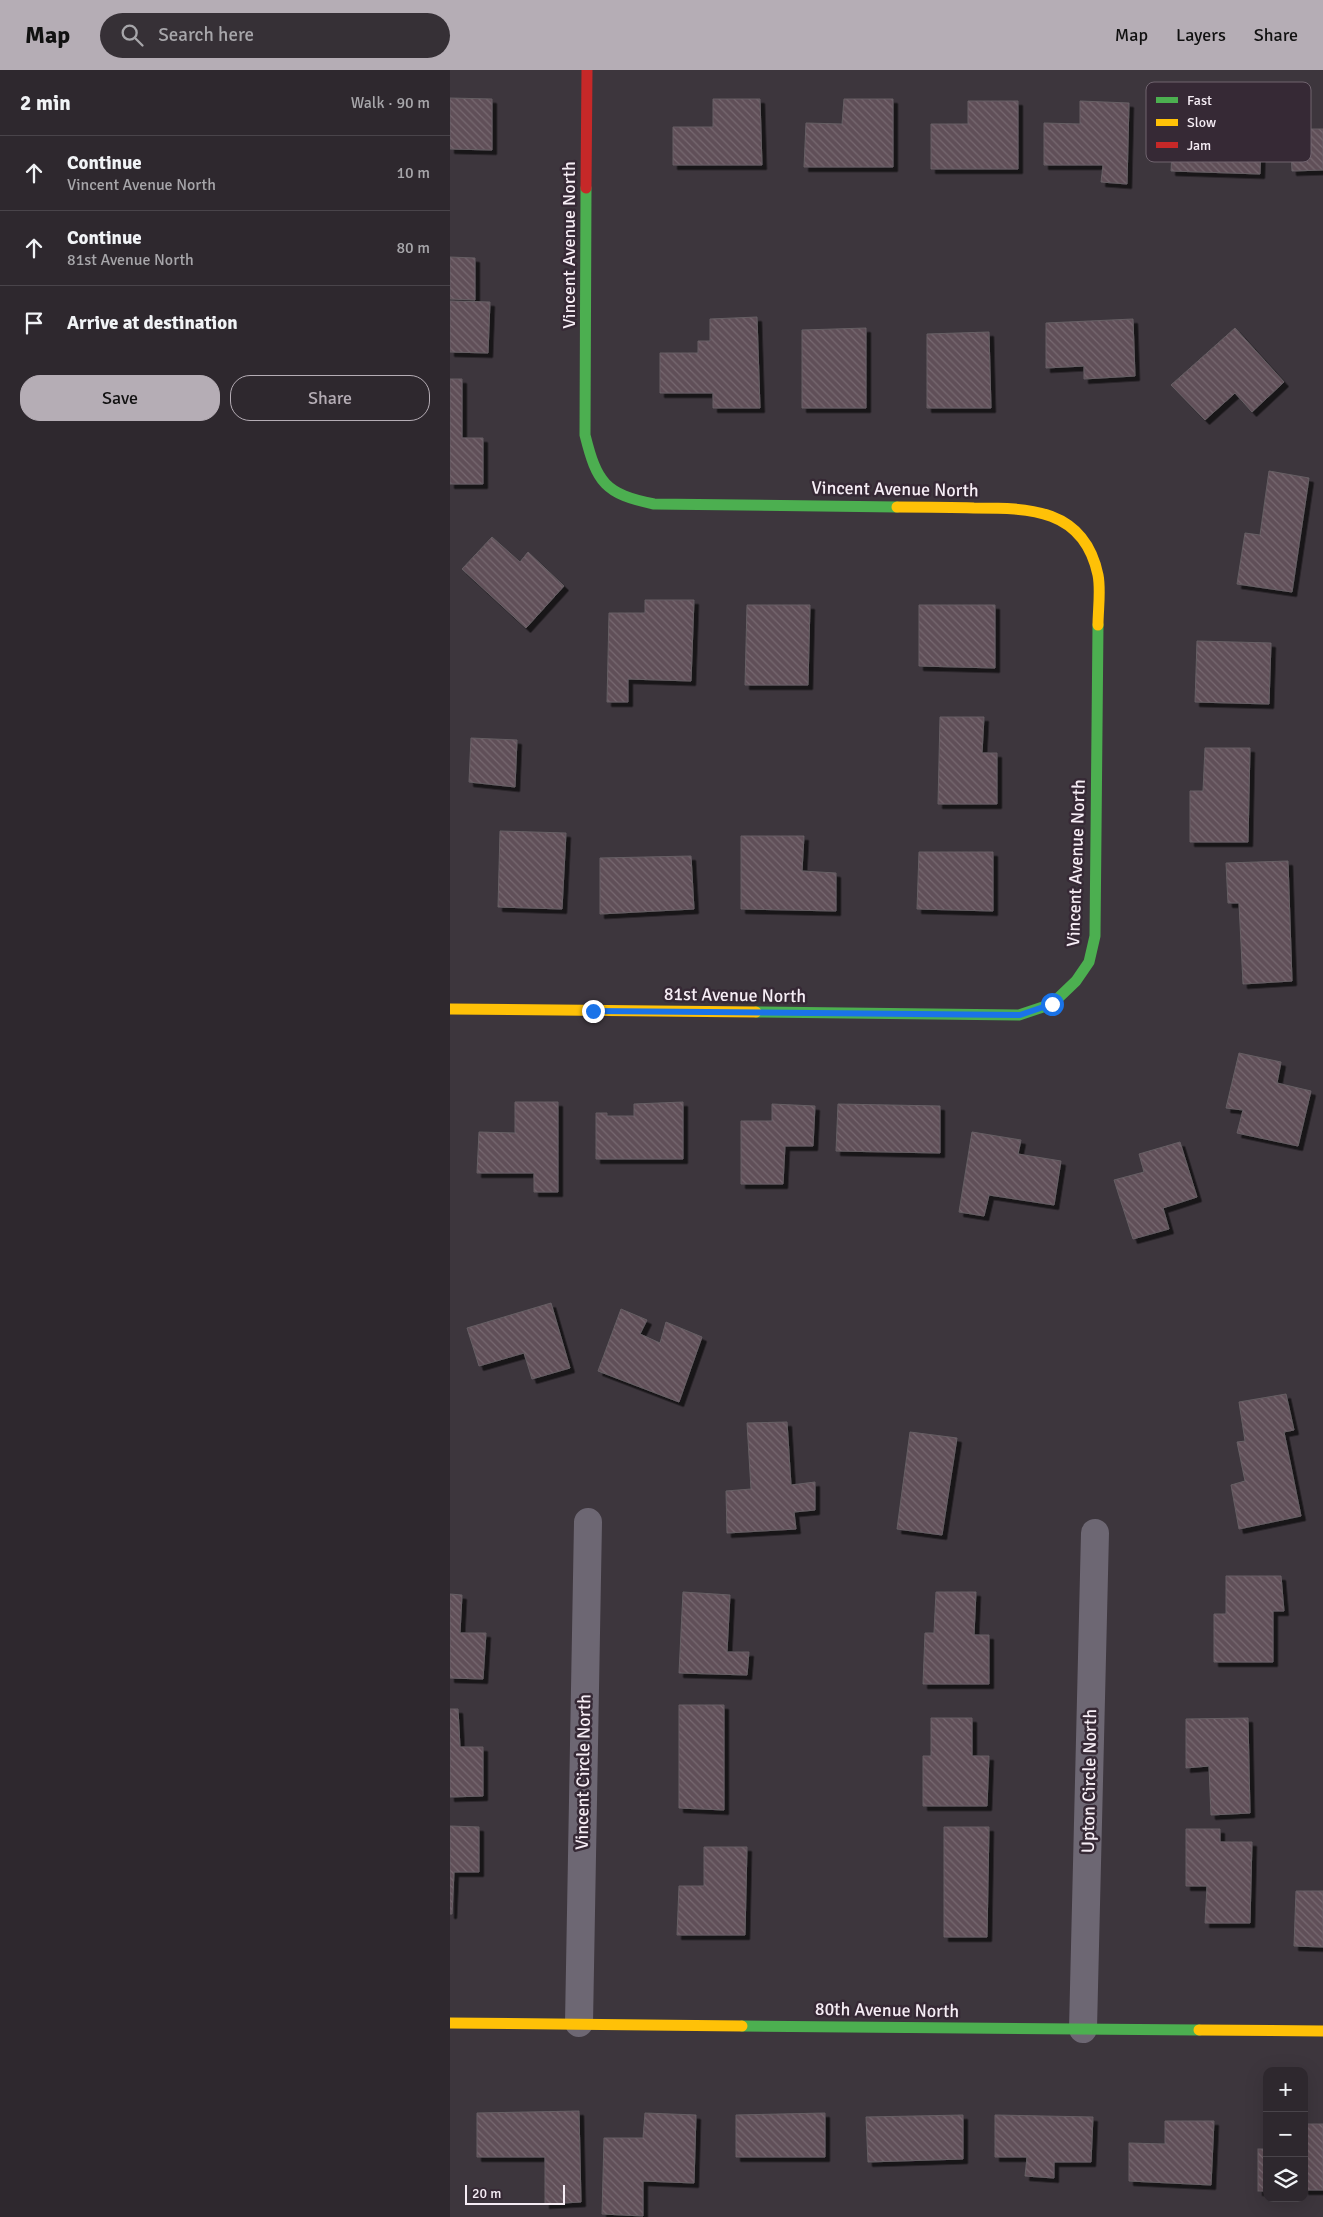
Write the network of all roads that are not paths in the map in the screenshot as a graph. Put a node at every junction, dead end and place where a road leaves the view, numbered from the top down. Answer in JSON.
{"nodes":[{"id":1,"x":587,"y":70,"type":"edge"},
{"id":2,"x":450,"y":1009,"type":"edge"},
{"id":3,"x":1020,"y":1015,"type":"joint"},
{"id":4,"x":588,"y":1522,"type":"dead end"},
{"id":5,"x":1095,"y":1533,"type":"dead end"},
{"id":6,"x":450,"y":2022,"type":"edge"},
{"id":7,"x":579,"y":2023,"type":"junction"},
{"id":8,"x":1083,"y":2029,"type":"junction"},
{"id":9,"x":1323,"y":2031,"type":"edge"}],
"edges":[{"from":1,"to":3,"type":"street","name":"Vincent Avenue North"},
{"from":2,"to":3,"type":"street","name":"81st Avenue North"},
{"from":4,"to":7,"type":"street","name":"Vincent Circle North"},
{"from":5,"to":8,"type":"street","name":"Upton Circle North"},
{"from":6,"to":7,"type":"street","name":"80th Avenue North"},
{"from":7,"to":8,"type":"street","name":"80th Avenue North"},
{"from":8,"to":9,"type":"street","name":"80th Avenue North"}]}
